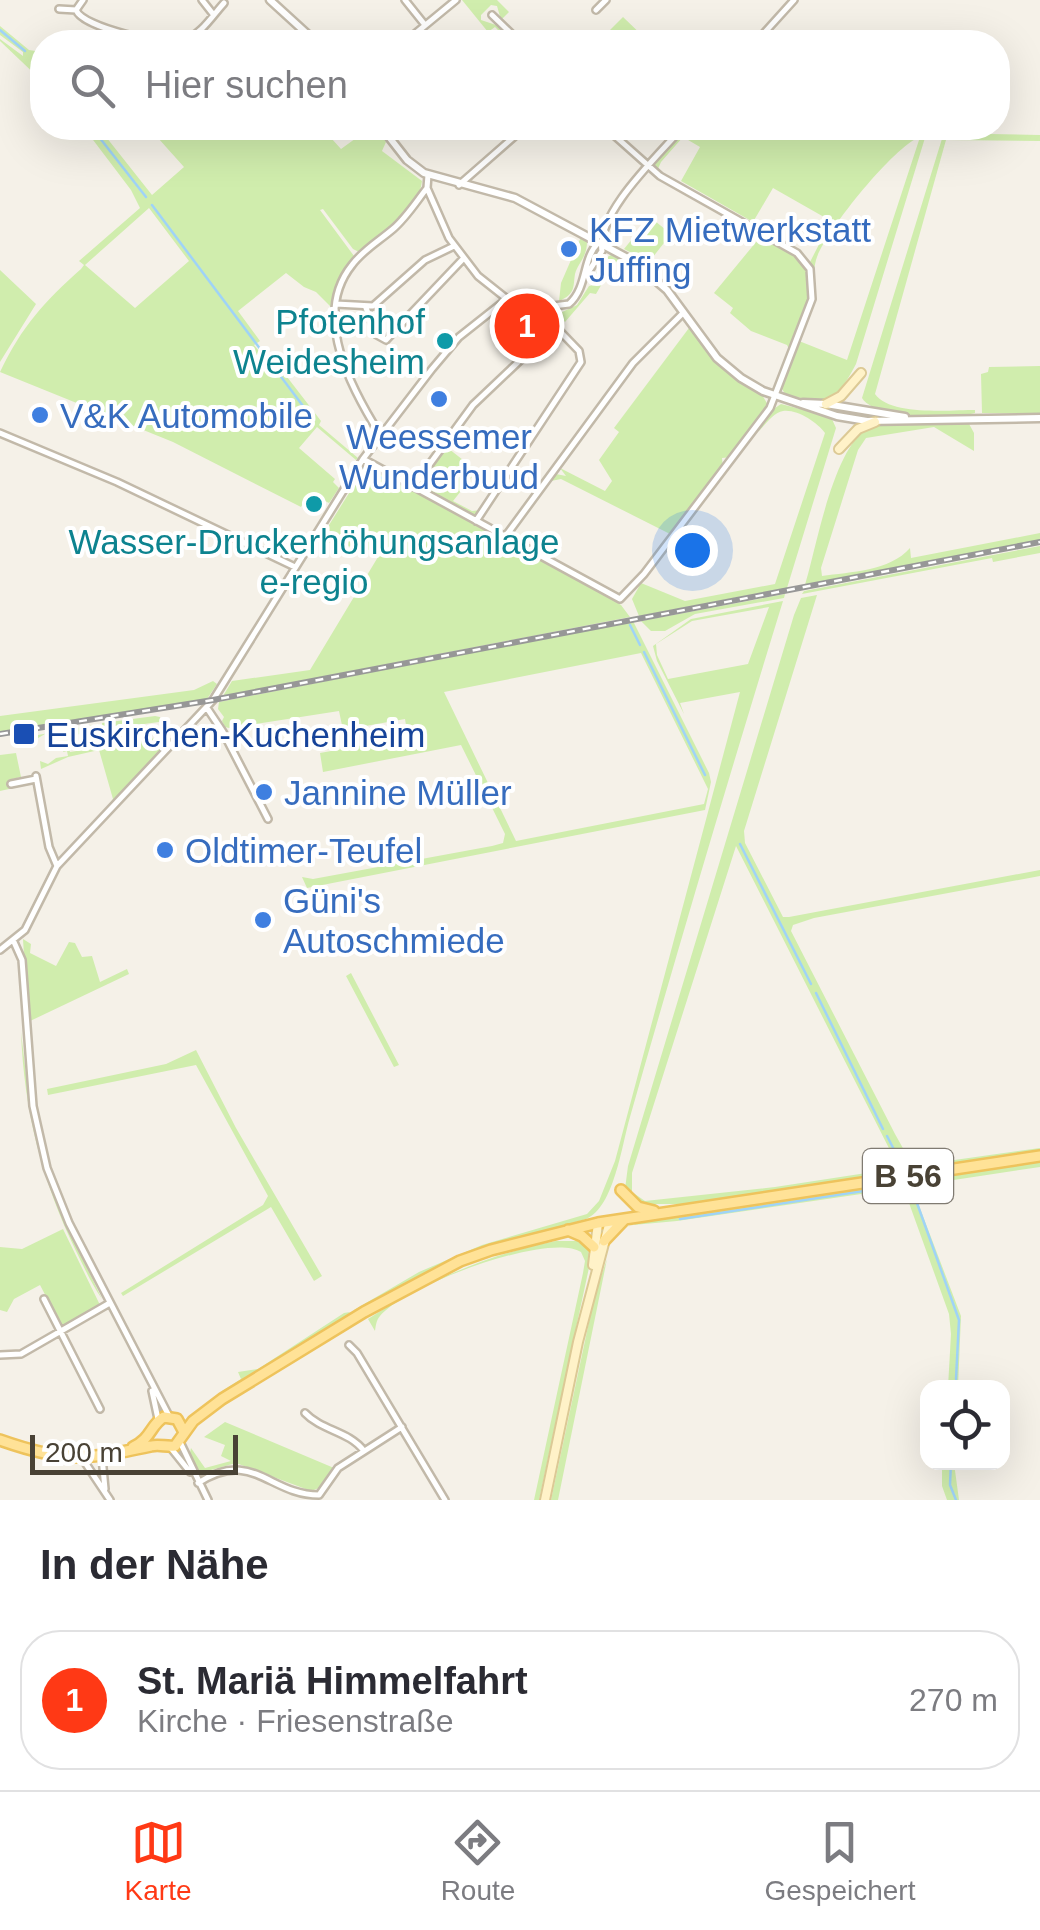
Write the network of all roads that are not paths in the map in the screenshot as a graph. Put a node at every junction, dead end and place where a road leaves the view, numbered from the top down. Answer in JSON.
{"nodes":[{"id":1,"x":83,"y":0,"type":"edge"},
{"id":2,"x":202,"y":0,"type":"edge"},
{"id":3,"x":270,"y":0,"type":"edge"},
{"id":4,"x":405,"y":0,"type":"edge"},
{"id":5,"x":456,"y":0,"type":"edge"},
{"id":6,"x":606,"y":0,"type":"edge"},
{"id":7,"x":794,"y":0,"type":"edge"},
{"id":8,"x":224,"y":3,"type":"dead end"},
{"id":9,"x":59,"y":10,"type":"dead end"},
{"id":10,"x":76,"y":10,"type":"junction"},
{"id":11,"x":596,"y":10,"type":"dead end"},
{"id":12,"x":214,"y":14,"type":"junction"},
{"id":13,"x":492,"y":14,"type":"dead end"},
{"id":14,"x":426,"y":26,"type":"junction"},
{"id":15,"x":120,"y":30,"type":"edge"},
{"id":16,"x":199,"y":30,"type":"edge"},
{"id":17,"x":303,"y":30,"type":"edge"},
{"id":18,"x":422,"y":30,"type":"edge"},
{"id":19,"x":508,"y":30,"type":"edge"},
{"id":20,"x":767,"y":30,"type":"edge"},
{"id":21,"x":391,"y":140,"type":"edge"},
{"id":22,"x":510,"y":140,"type":"edge"},
{"id":23,"x":619,"y":140,"type":"edge"},
{"id":24,"x":671,"y":140,"type":"edge"},
{"id":25,"x":647,"y":167,"type":"junction"},
{"id":26,"x":428,"y":175,"type":"junction"},
{"id":27,"x":459,"y":184,"type":"junction"},
{"id":28,"x":427,"y":188,"type":"junction"},
{"id":29,"x":600,"y":242,"type":"junction"},
{"id":30,"x":453,"y":246,"type":"junction"},
{"id":31,"x":462,"y":259,"type":"junction"},
{"id":32,"x":507,"y":298,"type":"junction"},
{"id":33,"x":336,"y":304,"type":"junction"},
{"id":34,"x":366,"y":308,"type":"junction"},
{"id":35,"x":551,"y":308,"type":"junction"},
{"id":36,"x":684,"y":313,"type":"junction"},
{"id":37,"x":553,"y":324,"type":"junction"},
{"id":38,"x":862,"y":373,"type":"dead end"},
{"id":39,"x":776,"y":396,"type":"junction"},
{"id":40,"x":800,"y":403,"type":"junction"},
{"id":41,"x":826,"y":404,"type":"junction"},
{"id":42,"x":1040,"y":418,"type":"edge"},
{"id":43,"x":911,"y":419,"type":"junction"},
{"id":44,"x":875,"y":422,"type":"junction"},
{"id":45,"x":0,"y":433,"type":"edge"},
{"id":46,"x":381,"y":436,"type":"junction"},
{"id":47,"x":839,"y":449,"type":"dead end"},
{"id":48,"x":363,"y":459,"type":"junction"},
{"id":49,"x":412,"y":487,"type":"junction"},
{"id":50,"x":476,"y":521,"type":"junction"},
{"id":51,"x":505,"y":537,"type":"junction"},
{"id":52,"x":295,"y":567,"type":"junction"},
{"id":53,"x":208,"y":708,"type":"junction"},
{"id":54,"x":10,"y":784,"type":"dead end"},
{"id":55,"x":268,"y":819,"type":"dead end"},
{"id":56,"x":57,"y":866,"type":"junction"},
{"id":57,"x":14,"y":942,"type":"junction"},
{"id":58,"x":0,"y":950,"type":"edge"},
{"id":59,"x":1040,"y":1156,"type":"edge"},
{"id":60,"x":621,"y":1190,"type":"dead end"},
{"id":61,"x":662,"y":1213,"type":"junction"},
{"id":62,"x":626,"y":1218,"type":"junction"},
{"id":63,"x":610,"y":1221,"type":"junction"},
{"id":64,"x":598,"y":1223,"type":"junction"},
{"id":65,"x":566,"y":1229,"type":"junction"},
{"id":66,"x":604,"y":1241,"type":"junction"},
{"id":67,"x":594,"y":1247,"type":"junction"},
{"id":68,"x":593,"y":1279,"type":"junction"},
{"id":69,"x":44,"y":1299,"type":"dead end"},
{"id":70,"x":108,"y":1304,"type":"junction"},
{"id":71,"x":61,"y":1333,"type":"junction"},
{"id":72,"x":349,"y":1345,"type":"dead end"},
{"id":73,"x":0,"y":1355,"type":"edge"},
{"id":74,"x":222,"y":1399,"type":"junction"},
{"id":75,"x":100,"y":1409,"type":"dead end"},
{"id":76,"x":305,"y":1413,"type":"dead end"},
{"id":77,"x":168,"y":1418,"type":"junction"},
{"id":78,"x":402,"y":1427,"type":"junction"},
{"id":79,"x":154,"y":1433,"type":"junction"},
{"id":80,"x":0,"y":1440,"type":"edge"},
{"id":81,"x":174,"y":1442,"type":"junction"},
{"id":82,"x":364,"y":1451,"type":"junction"},
{"id":83,"x":122,"y":1454,"type":"junction"},
{"id":84,"x":82,"y":1458,"type":"junction"},
{"id":85,"x":102,"y":1458,"type":"junction"},
{"id":86,"x":198,"y":1482,"type":"junction"},
{"id":87,"x":318,"y":1497,"type":"edge"},
{"id":88,"x":108,"y":1498,"type":"edge"},
{"id":89,"x":208,"y":1500,"type":"edge"},
{"id":90,"x":445,"y":1500,"type":"edge"},
{"id":91,"x":546,"y":1500,"type":"edge"}],
"edges":[{"from":1,"to":10,"type":"street"},
{"from":2,"to":12,"type":"street"},
{"from":3,"to":17,"type":"street"},
{"from":4,"to":14,"type":"street"},
{"from":5,"to":14,"type":"street"},
{"from":6,"to":11,"type":"street"},
{"from":7,"to":20,"type":"street"},
{"from":8,"to":12,"type":"street"},
{"from":9,"to":10,"type":"street"},
{"from":10,"to":15,"type":"street"},
{"from":12,"to":16,"type":"street"},
{"from":13,"to":19,"type":"street"},
{"from":14,"to":18,"type":"street"},
{"from":21,"to":26,"type":"street"},
{"from":22,"to":27,"type":"street"},
{"from":23,"to":25,"type":"street"},
{"from":24,"to":25,"type":"street"},
{"from":25,"to":29,"type":"street"},
{"from":25,"to":39,"type":"street"},
{"from":26,"to":27,"type":"street"},
{"from":26,"to":28,"type":"street"},
{"from":27,"to":29,"type":"street"},
{"from":28,"to":30,"type":"street"},
{"from":28,"to":33,"type":"street"},
{"from":29,"to":35,"type":"street"},
{"from":29,"to":36,"type":"street"},
{"from":30,"to":31,"type":"street"},
{"from":30,"to":34,"type":"street"},
{"from":31,"to":32,"type":"street"},
{"from":31,"to":34,"type":"street"},
{"from":32,"to":35,"type":"street"},
{"from":32,"to":46,"type":"street"},
{"from":33,"to":34,"type":"street"},
{"from":33,"to":46,"type":"street"},
{"from":35,"to":37,"type":"street"},
{"from":36,"to":39,"type":"street"},
{"from":36,"to":51,"type":"street"},
{"from":37,"to":49,"type":"street"},
{"from":37,"to":50,"type":"street"},
{"from":38,"to":41,"type":"main road"},
{"from":39,"to":40,"type":"street"},
{"from":39,"to":51,"type":"street"},
{"from":40,"to":41,"type":"street"},
{"from":40,"to":44,"type":"street"},
{"from":41,"to":43,"type":"street"},
{"from":42,"to":43,"type":"street"},
{"from":43,"to":44,"type":"street"},
{"from":44,"to":47,"type":"main road"},
{"from":45,"to":52,"type":"street"},
{"from":46,"to":48,"type":"street"},
{"from":48,"to":49,"type":"street"},
{"from":48,"to":52,"type":"street"},
{"from":49,"to":50,"type":"street"},
{"from":50,"to":51,"type":"street"},
{"from":52,"to":53,"type":"street"},
{"from":53,"to":55,"type":"street"},
{"from":53,"to":56,"type":"street"},
{"from":54,"to":56,"type":"street"},
{"from":56,"to":57,"type":"street"},
{"from":57,"to":58,"type":"street"},
{"from":57,"to":70,"type":"street"},
{"from":59,"to":61,"type":"main road","number":"B 56"},
{"from":60,"to":61,"type":"main road"},
{"from":61,"to":62,"type":"main road","number":"B 56"},
{"from":62,"to":63,"type":"main road","number":"B 56"},
{"from":62,"to":66,"type":"main road"},
{"from":63,"to":64,"type":"main road","number":"B 56"},
{"from":63,"to":66,"type":"main road"},
{"from":64,"to":65,"type":"main road","number":"B 56"},
{"from":64,"to":67,"type":"main road"},
{"from":65,"to":67,"type":"main road"},
{"from":65,"to":74,"type":"main road","number":"B 56"},
{"from":66,"to":68,"type":"main road"},
{"from":67,"to":68,"type":"main road"},
{"from":68,"to":91,"type":"main road"},
{"from":69,"to":71,"type":"street"},
{"from":70,"to":71,"type":"street"},
{"from":70,"to":77,"type":"street"},
{"from":71,"to":73,"type":"street"},
{"from":71,"to":75,"type":"street"},
{"from":72,"to":78,"type":"street"},
{"from":74,"to":77,"type":"main road","number":"B 56"},
{"from":74,"to":81,"type":"main road","number":"B 56"},
{"from":76,"to":82,"type":"street"},
{"from":77,"to":79,"type":"main road"},
{"from":77,"to":81,"type":"main road"},
{"from":78,"to":82,"type":"street"},
{"from":78,"to":90,"type":"street"},
{"from":79,"to":81,"type":"main road"},
{"from":79,"to":83,"type":"main road","number":"B 56"},
{"from":80,"to":84,"type":"main road","number":"B 56"},
{"from":81,"to":83,"type":"main road","number":"B 56"},
{"from":81,"to":86,"type":"street"},
{"from":82,"to":87,"type":"street"},
{"from":83,"to":85,"type":"main road","number":"B 56"},
{"from":84,"to":85,"type":"main road","number":"B 56"},
{"from":84,"to":88,"type":"street"},
{"from":85,"to":88,"type":"street"},
{"from":86,"to":87,"type":"street"},
{"from":86,"to":89,"type":"street"}]}
